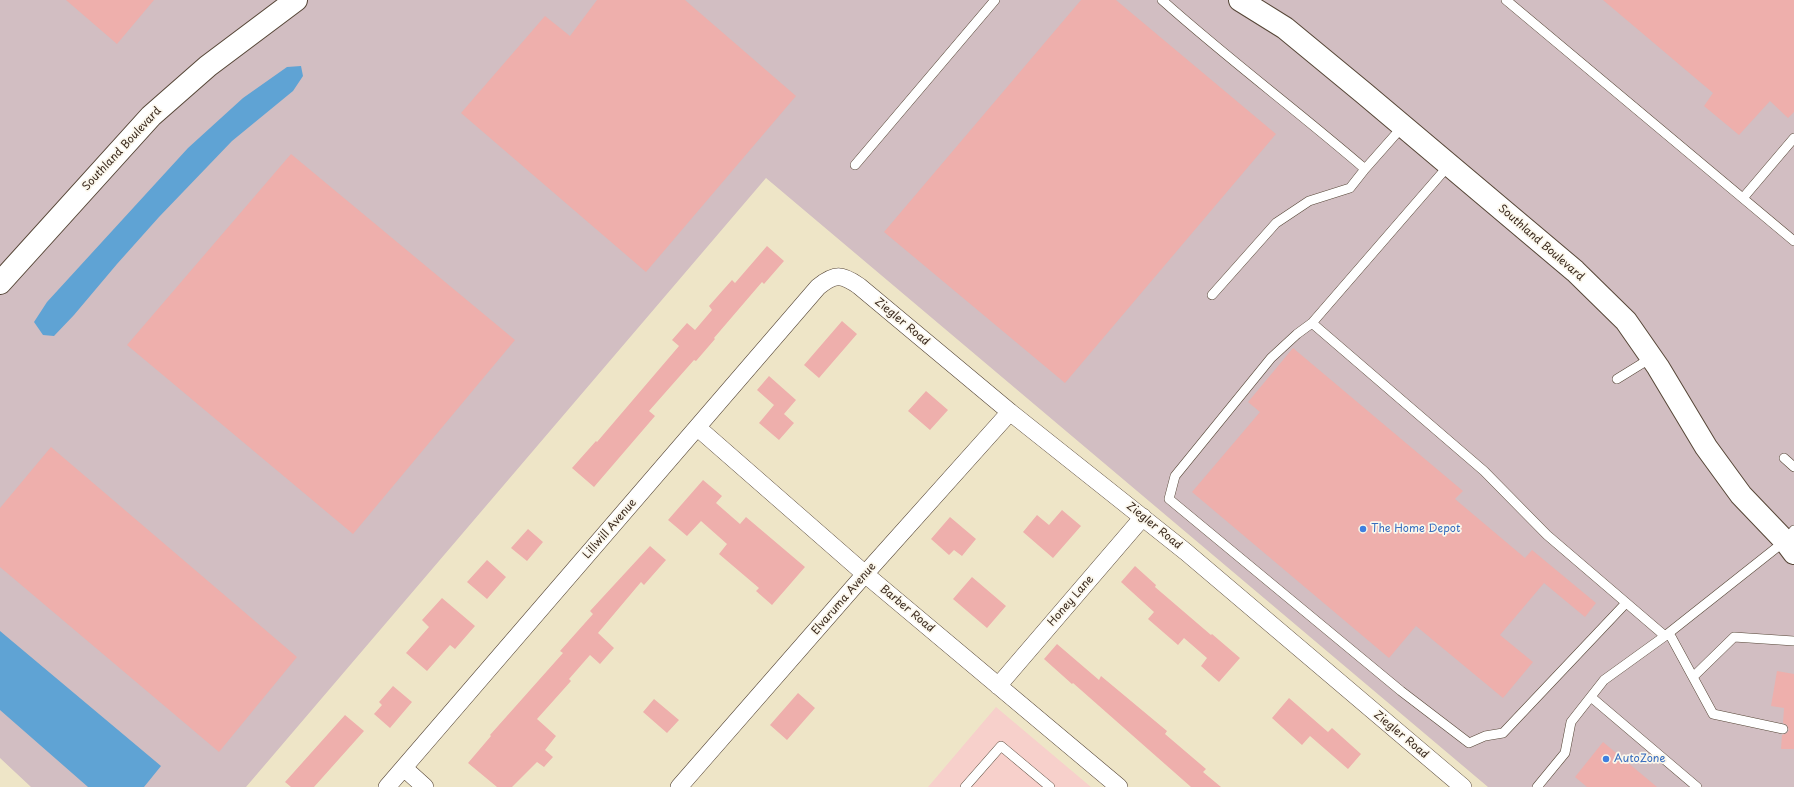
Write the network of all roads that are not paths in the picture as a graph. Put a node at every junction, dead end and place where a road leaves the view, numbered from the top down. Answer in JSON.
{"nodes":[{"id":1,"x":296,"y":0,"type":"edge"},
{"id":2,"x":995,"y":0,"type":"edge"},
{"id":3,"x":1162,"y":0,"type":"edge"},
{"id":4,"x":1240,"y":0,"type":"edge"},
{"id":5,"x":1506,"y":0,"type":"edge"},
{"id":6,"x":1403,"y":126,"type":"junction"},
{"id":7,"x":1794,"y":138,"type":"edge"},
{"id":8,"x":855,"y":165,"type":"dead end"},
{"id":9,"x":1449,"y":165,"type":"junction"},
{"id":10,"x":1365,"y":169,"type":"junction"},
{"id":11,"x":1743,"y":198,"type":"junction"},
{"id":12,"x":1794,"y":241,"type":"edge"},
{"id":13,"x":836,"y":276,"type":"joint"},
{"id":14,"x":0,"y":283,"type":"edge"},
{"id":15,"x":1212,"y":295,"type":"dead end"},
{"id":16,"x":1312,"y":323,"type":"junction"},
{"id":17,"x":1651,"y":358,"type":"junction"},
{"id":18,"x":1618,"y":379,"type":"dead end"},
{"id":19,"x":1010,"y":412,"type":"junction"},
{"id":20,"x":698,"y":428,"type":"junction"},
{"id":21,"x":1784,"y":458,"type":"dead end"},
{"id":22,"x":1794,"y":467,"type":"edge"},
{"id":23,"x":1143,"y":517,"type":"junction"},
{"id":24,"x":1792,"y":542,"type":"edge"},
{"id":25,"x":865,"y":574,"type":"junction"},
{"id":26,"x":1626,"y":603,"type":"junction"},
{"id":27,"x":1667,"y":635,"type":"junction"},
{"id":28,"x":1794,"y":642,"type":"edge"},
{"id":29,"x":1694,"y":677,"type":"junction"},
{"id":30,"x":998,"y":686,"type":"junction"},
{"id":31,"x":1591,"y":697,"type":"junction"},
{"id":32,"x":1783,"y":730,"type":"dead end"},
{"id":33,"x":404,"y":768,"type":"junction"},
{"id":34,"x":1539,"y":786,"type":"edge"},
{"id":35,"x":387,"y":787,"type":"edge"},
{"id":36,"x":425,"y":787,"type":"edge"},
{"id":37,"x":679,"y":787,"type":"edge"},
{"id":38,"x":964,"y":787,"type":"edge"},
{"id":39,"x":1050,"y":787,"type":"edge"},
{"id":40,"x":1119,"y":787,"type":"edge"},
{"id":41,"x":1463,"y":787,"type":"edge"},
{"id":42,"x":1697,"y":787,"type":"edge"}],
"edges":[{"from":1,"to":14,"type":"street","name":"Southland Boulevard"},
{"from":2,"to":8,"type":"lane"},
{"from":3,"to":10,"type":"lane"},
{"from":4,"to":6,"type":"street","name":"Southland Boulevard"},
{"from":5,"to":11,"type":"lane"},
{"from":6,"to":9,"type":"street","name":"Southland Boulevard"},
{"from":6,"to":10,"type":"lane"},
{"from":7,"to":11,"type":"lane"},
{"from":9,"to":16,"type":"lane"},
{"from":9,"to":17,"type":"street","name":"Southland Boulevard"},
{"from":10,"to":15,"type":"lane"},
{"from":11,"to":12,"type":"lane"},
{"from":13,"to":19,"type":"street","name":"Ziegler Road"},
{"from":13,"to":20,"type":"street","name":"Lillwill Avenue"},
{"from":16,"to":26,"type":"lane"},
{"from":16,"to":26,"type":"lane"},
{"from":17,"to":18,"type":"lane"},
{"from":17,"to":24,"type":"street","name":"Southland Boulevard"},
{"from":19,"to":23,"type":"street","name":"Ziegler Road"},
{"from":19,"to":25,"type":"street","name":"Elvaruma Avenue"},
{"from":20,"to":25,"type":"street","name":"Barber Road"},
{"from":20,"to":33,"type":"street","name":"Lillwill Avenue"},
{"from":21,"to":22,"type":"lane"},
{"from":23,"to":30,"type":"street","name":"Honey Lane"},
{"from":23,"to":41,"type":"street","name":"Ziegler Road"},
{"from":24,"to":27,"type":"lane"},
{"from":25,"to":30,"type":"street","name":"Barber Road"},
{"from":25,"to":37,"type":"street","name":"Elvaruma Avenue"},
{"from":26,"to":27,"type":"lane"},
{"from":27,"to":29,"type":"lane"},
{"from":27,"to":31,"type":"lane"},
{"from":28,"to":29,"type":"lane"},
{"from":29,"to":32,"type":"lane"},
{"from":30,"to":40,"type":"street","name":"Barber Road"},
{"from":31,"to":34,"type":"lane"},
{"from":31,"to":42,"type":"lane"},
{"from":33,"to":35,"type":"street","name":"Lillwill Avenue"},
{"from":33,"to":36,"type":"street"},
{"from":38,"to":39,"type":"lane"}]}
